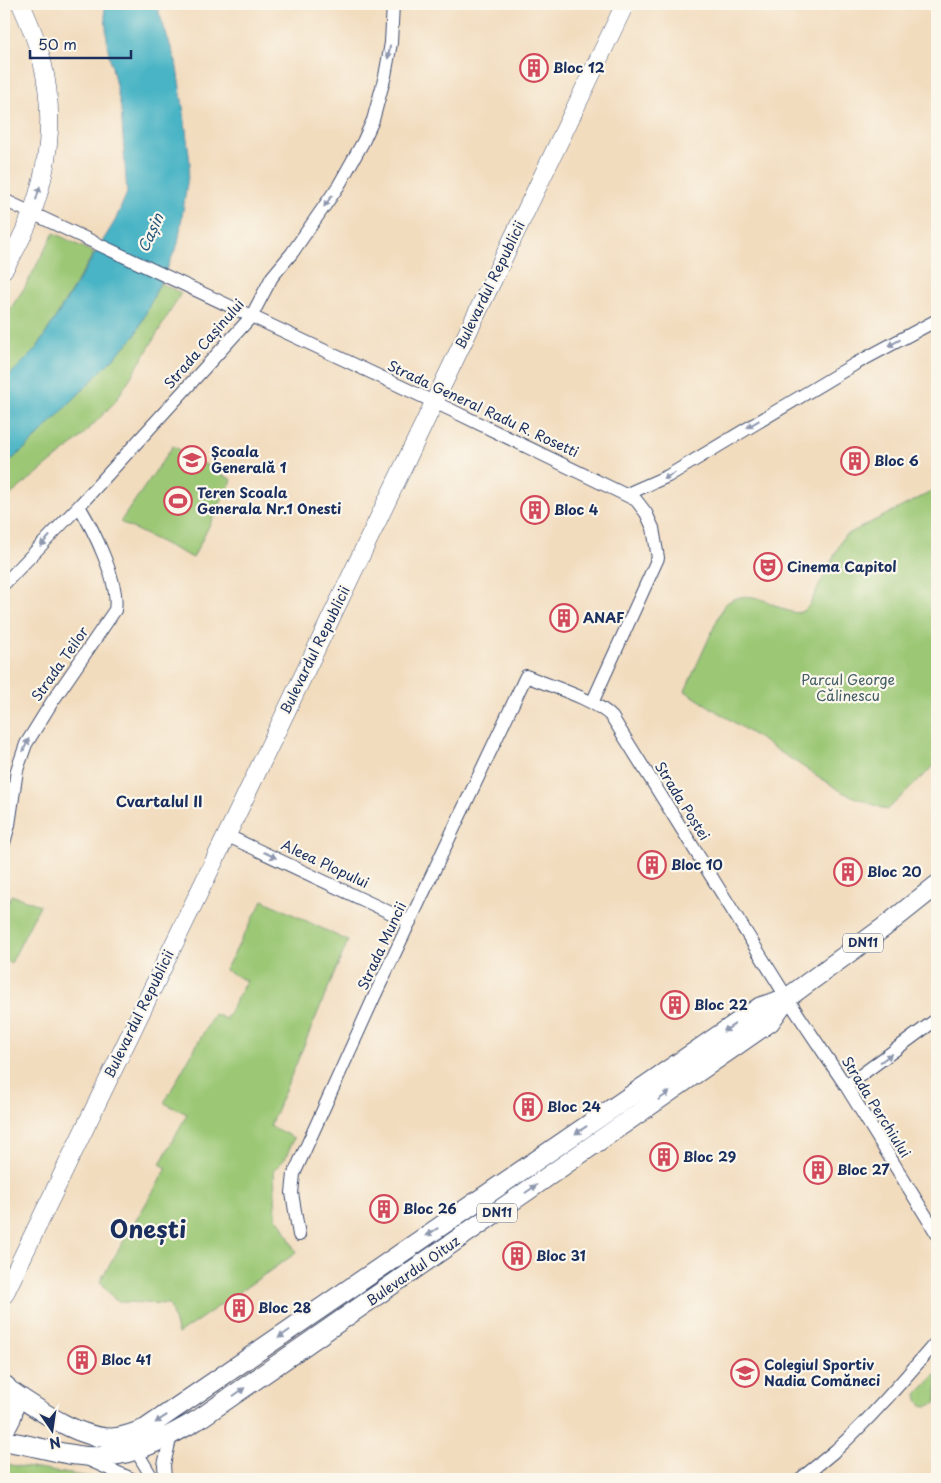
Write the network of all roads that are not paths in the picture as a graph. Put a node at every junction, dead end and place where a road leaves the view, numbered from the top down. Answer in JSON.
{"nodes":[{"id":1,"x":21,"y":4,"type":"edge"},
{"id":2,"x":393,"y":4,"type":"edge"},
{"id":3,"x":625,"y":4,"type":"edge"},
{"id":4,"x":4,"y":200,"type":"edge"},
{"id":5,"x":31,"y":214,"type":"junction"},
{"id":6,"x":4,"y":269,"type":"edge"},
{"id":7,"x":251,"y":317,"type":"junction"},
{"id":8,"x":937,"y":320,"type":"edge"},
{"id":9,"x":434,"y":402,"type":"junction"},
{"id":10,"x":627,"y":494,"type":"junction"},
{"id":11,"x":78,"y":506,"type":"junction"},
{"id":12,"x":4,"y":584,"type":"edge"},
{"id":13,"x":526,"y":676,"type":"joint"},
{"id":14,"x":592,"y":703,"type":"junction"},
{"id":15,"x":226,"y":835,"type":"junction"},
{"id":16,"x":4,"y":843,"type":"edge"},
{"id":17,"x":937,"y":885,"type":"edge"},
{"id":18,"x":410,"y":922,"type":"junction"},
{"id":19,"x":787,"y":998,"type":"junction"},
{"id":20,"x":937,"y":1019,"type":"edge"},
{"id":21,"x":846,"y":1086,"type":"junction"},
{"id":22,"x":937,"y":1234,"type":"edge"},
{"id":23,"x":299,"y":1236,"type":"dead end"},
{"id":24,"x":409,"y":1248,"type":"junction"},
{"id":25,"x":421,"y":1265,"type":"junction"},
{"id":26,"x":4,"y":1295,"type":"edge"},
{"id":27,"x":937,"y":1341,"type":"edge"},
{"id":28,"x":6,"y":1386,"type":"edge"},
{"id":29,"x":188,"y":1400,"type":"junction"},
{"id":30,"x":199,"y":1419,"type":"junction"},
{"id":31,"x":4,"y":1430,"type":"edge"},
{"id":32,"x":170,"y":1435,"type":"junction"},
{"id":33,"x":4,"y":1441,"type":"edge"},
{"id":34,"x":134,"y":1443,"type":"junction"},
{"id":35,"x":77,"y":1456,"type":"junction"},
{"id":36,"x":132,"y":1479,"type":"edge"},
{"id":37,"x":153,"y":1479,"type":"edge"},
{"id":38,"x":165,"y":1479,"type":"edge"},
{"id":39,"x":800,"y":1479,"type":"edge"}],
"edges":[{"from":5,"to":1,"type":"street","one_way":true},
{"from":2,"to":7,"type":"street","name":"Strada Cașinului","one_way":true},
{"from":3,"to":9,"type":"street","name":"Bulevardul Republicii"},
{"from":4,"to":5,"type":"street","name":"Strada General Radu R. Rosetti"},
{"from":5,"to":6,"type":"street"},
{"from":5,"to":7,"type":"street","name":"Strada General Radu R. Rosetti"},
{"from":7,"to":9,"type":"street","name":"Strada General Radu R. Rosetti"},
{"from":7,"to":11,"type":"street","name":"Strada Cașinului"},
{"from":8,"to":10,"type":"street","one_way":true},
{"from":9,"to":10,"type":"street","name":"Strada General Radu R. Rosetti"},
{"from":9,"to":15,"type":"street","name":"Bulevardul Republicii"},
{"from":10,"to":14,"type":"street"},
{"from":11,"to":12,"type":"street","name":"Strada Cașinului","one_way":true},
{"from":16,"to":11,"type":"street","name":"Strada Teilor","one_way":true},
{"from":13,"to":14,"type":"street","name":"Strada Poștei"},
{"from":13,"to":18,"type":"street","name":"Strada Muncii"},
{"from":14,"to":19,"type":"street","name":"Strada Poștei"},
{"from":15,"to":18,"type":"street","name":"Aleea Plopului","one_way":true},
{"from":15,"to":26,"type":"street","name":"Bulevardul Republicii"},
{"from":17,"to":19,"type":"main road","name":"Bulevardul Oituz","number":"DN11"},
{"from":18,"to":23,"type":"street","name":"Strada Muncii"},
{"from":19,"to":21,"type":"street","name":"Strada Perchiului"},
{"from":19,"to":24,"type":"main road","name":"Bulevardul Oituz","number":"DN11","one_way":true},
{"from":25,"to":19,"type":"main road","name":"Bulevardul Oituz","number":"DN11","one_way":true},
{"from":21,"to":20,"type":"street","one_way":true},
{"from":21,"to":22,"type":"street","name":"Strada Perchiului"},
{"from":24,"to":25,"type":"street","name":"Bulevardul Oituz"},
{"from":24,"to":29,"type":"main road","name":"Bulevardul Oituz","number":"DN11","one_way":true},
{"from":30,"to":25,"type":"main road","name":"Bulevardul Oituz","number":"DN11","one_way":true},
{"from":27,"to":39,"type":"street"},
{"from":28,"to":31,"type":"main road","number":"DN11"},
{"from":28,"to":34,"type":"main road","name":"Bulevardul Oituz","number":"DN11"},
{"from":29,"to":30,"type":"main road"},
{"from":29,"to":34,"type":"main road","name":"Bulevardul Oituz","number":"DN11","one_way":true},
{"from":30,"to":32,"type":"main road","name":"Bulevardul Oituz","number":"DN11"},
{"from":32,"to":34,"type":"main road","name":"Bulevardul Oituz","number":"DN11"},
{"from":32,"to":38,"type":"street"},
{"from":33,"to":35,"type":"main road","name":"Bulevardul Oituz","number":"DN11"},
{"from":34,"to":35,"type":"main road","name":"Bulevardul Oituz","number":"DN11"},
{"from":34,"to":37,"type":"street"},
{"from":35,"to":36,"type":"street"}]}
